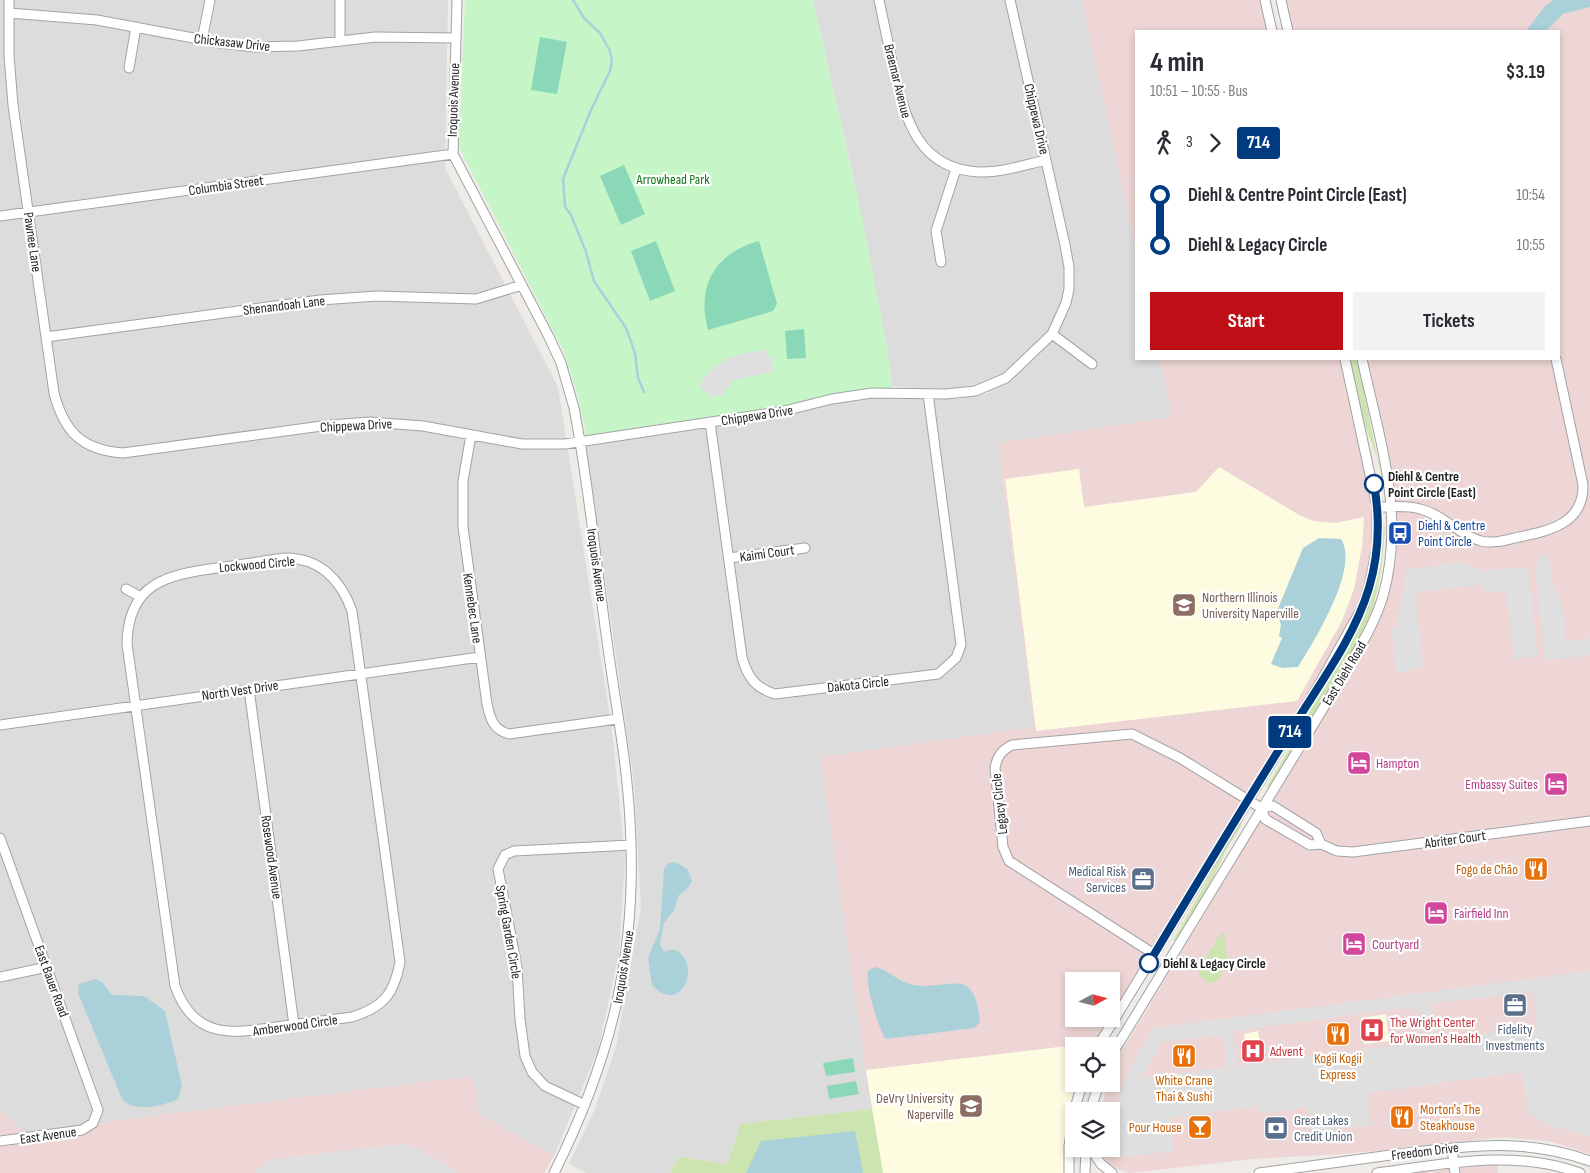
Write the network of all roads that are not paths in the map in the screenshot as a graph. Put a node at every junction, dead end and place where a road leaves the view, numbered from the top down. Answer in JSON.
{"nodes":[{"id":1,"x":9,"y":0,"type":"edge"},
{"id":2,"x":210,"y":0,"type":"edge"},
{"id":3,"x":340,"y":0,"type":"edge"},
{"id":4,"x":457,"y":0,"type":"edge"},
{"id":5,"x":878,"y":0,"type":"edge"},
{"id":6,"x":1010,"y":0,"type":"edge"},
{"id":7,"x":1265,"y":0,"type":"edge"},
{"id":8,"x":1281,"y":0,"type":"edge"},
{"id":9,"x":9,"y":13,"type":"junction"},
{"id":10,"x":136,"y":27,"type":"junction"},
{"id":11,"x":1272,"y":30,"type":"edge"},
{"id":12,"x":1288,"y":30,"type":"edge"},
{"id":13,"x":456,"y":38,"type":"junction"},
{"id":14,"x":202,"y":40,"type":"junction"},
{"id":15,"x":340,"y":41,"type":"junction"},
{"id":16,"x":129,"y":68,"type":"dead end"},
{"id":17,"x":453,"y":154,"type":"junction"},
{"id":18,"x":1046,"y":160,"type":"junction"},
{"id":19,"x":956,"y":169,"type":"junction"},
{"id":20,"x":28,"y":212,"type":"junction"},
{"id":21,"x":0,"y":216,"type":"edge"},
{"id":22,"x":941,"y":262,"type":"dead end"},
{"id":23,"x":522,"y":285,"type":"junction"},
{"id":24,"x":1052,"y":334,"type":"junction"},
{"id":25,"x":46,"y":337,"type":"junction"},
{"id":26,"x":1345,"y":360,"type":"edge"},
{"id":27,"x":1362,"y":360,"type":"edge"},
{"id":28,"x":1556,"y":360,"type":"edge"},
{"id":29,"x":1092,"y":364,"type":"dead end"},
{"id":30,"x":928,"y":394,"type":"junction"},
{"id":31,"x":710,"y":422,"type":"junction"},
{"id":32,"x":471,"y":435,"type":"junction"},
{"id":33,"x":580,"y":440,"type":"junction"},
{"id":34,"x":102,"y":450,"type":"joint"},
{"id":35,"x":1377,"y":507,"type":"junction"},
{"id":36,"x":1393,"y":507,"type":"junction"},
{"id":37,"x":805,"y":548,"type":"dead end"},
{"id":38,"x":729,"y":558,"type":"junction"},
{"id":39,"x":126,"y":589,"type":"dead end"},
{"id":40,"x":141,"y":597,"type":"junction"},
{"id":41,"x":480,"y":658,"type":"junction"},
{"id":42,"x":361,"y":674,"type":"junction"},
{"id":43,"x":249,"y":689,"type":"junction"},
{"id":44,"x":136,"y":705,"type":"junction"},
{"id":45,"x":617,"y":719,"type":"junction"},
{"id":46,"x":0,"y":725,"type":"edge"},
{"id":47,"x":1248,"y":800,"type":"junction"},
{"id":48,"x":1262,"y":808,"type":"junction"},
{"id":49,"x":1590,"y":821,"type":"edge"},
{"id":50,"x":0,"y":838,"type":"edge"},
{"id":51,"x":1321,"y":844,"type":"junction"},
{"id":52,"x":631,"y":845,"type":"junction"},
{"id":53,"x":1154,"y":954,"type":"junction"},
{"id":54,"x":47,"y":967,"type":"junction"},
{"id":55,"x":0,"y":977,"type":"edge"},
{"id":56,"x":294,"y":1024,"type":"junction"},
{"id":57,"x":1103,"y":1037,"type":"edge"},
{"id":58,"x":1120,"y":1041,"type":"edge"},
{"id":59,"x":585,"y":1105,"type":"junction"},
{"id":60,"x":94,"y":1123,"type":"joint"},
{"id":61,"x":0,"y":1141,"type":"edge"},
{"id":62,"x":1452,"y":1148,"type":"junction"},
{"id":63,"x":1069,"y":1157,"type":"edge"},
{"id":64,"x":1086,"y":1157,"type":"edge"},
{"id":65,"x":1097,"y":1157,"type":"edge"},
{"id":66,"x":1590,"y":1161,"type":"edge"},
{"id":67,"x":1453,"y":1163,"type":"junction"},
{"id":68,"x":554,"y":1173,"type":"edge"},
{"id":69,"x":1069,"y":1173,"type":"edge"},
{"id":70,"x":1085,"y":1173,"type":"edge"},
{"id":71,"x":1112,"y":1173,"type":"edge"},
{"id":72,"x":1259,"y":1173,"type":"edge"},
{"id":73,"x":1377,"y":1173,"type":"edge"},
{"id":74,"x":1455,"y":1173,"type":"edge"},
{"id":75,"x":1580,"y":1173,"type":"edge"}],
"edges":[{"from":1,"to":9,"type":"street","name":"Pawnee Lane"},
{"from":2,"to":14,"type":"street"},
{"from":3,"to":15,"type":"street"},
{"from":4,"to":13,"type":"street","name":"Iroquois Avenue"},
{"from":5,"to":19,"type":"street","name":"Braemar Avenue"},
{"from":6,"to":18,"type":"street","name":"Chippewa Drive"},
{"from":7,"to":11,"type":"street"},
{"from":8,"to":12,"type":"street"},
{"from":9,"to":10,"type":"street","name":"Chickasaw Drive"},
{"from":9,"to":20,"type":"street","name":"Pawnee Lane"},
{"from":10,"to":14,"type":"street","name":"Chickasaw Drive"},
{"from":10,"to":16,"type":"street"},
{"from":13,"to":15,"type":"street","name":"Chickasaw Drive"},
{"from":13,"to":17,"type":"street","name":"Iroquois Avenue"},
{"from":14,"to":15,"type":"street","name":"Chickasaw Drive"},
{"from":17,"to":20,"type":"street","name":"Columbia Street"},
{"from":17,"to":23,"type":"street","name":"Iroquois Avenue"},
{"from":18,"to":19,"type":"street","name":"Braemar Avenue"},
{"from":18,"to":24,"type":"street","name":"Chippewa Drive"},
{"from":19,"to":22,"type":"street"},
{"from":20,"to":21,"type":"street","name":"Columbia Street"},
{"from":20,"to":25,"type":"street","name":"Pawnee Lane"},
{"from":23,"to":25,"type":"street","name":"Shenandoah Lane"},
{"from":23,"to":33,"type":"street","name":"Iroquois Avenue"},
{"from":24,"to":29,"type":"street"},
{"from":24,"to":30,"type":"street","name":"Chippewa Drive"},
{"from":25,"to":34,"type":"street","name":"Pawnee Lane"},
{"from":26,"to":35,"type":"street","name":"East Diehl Road"},
{"from":27,"to":36,"type":"street","name":"East Diehl Road"},
{"from":28,"to":36,"type":"street"},
{"from":30,"to":31,"type":"street","name":"Chippewa Drive"},
{"from":30,"to":38,"type":"street","name":"Dakota Circle"},
{"from":31,"to":33,"type":"street","name":"Chippewa Drive"},
{"from":31,"to":38,"type":"street","name":"Dakota Circle"},
{"from":32,"to":33,"type":"street","name":"Chippewa Drive"},
{"from":32,"to":34,"type":"street","name":"Chippewa Drive"},
{"from":32,"to":41,"type":"street","name":"Kennebec Lane"},
{"from":33,"to":45,"type":"street","name":"Iroquois Avenue"},
{"from":35,"to":36,"type":"street"},
{"from":35,"to":47,"type":"street","name":"East Diehl Road"},
{"from":36,"to":48,"type":"street","name":"East Diehl Road"},
{"from":37,"to":38,"type":"street","name":"Kaimi Court"},
{"from":39,"to":40,"type":"street"},
{"from":40,"to":42,"type":"street","name":"Lockwood Circle"},
{"from":40,"to":44,"type":"street","name":"Lockwood Circle"},
{"from":41,"to":42,"type":"street","name":"North Vest Drive"},
{"from":41,"to":45,"type":"street","name":"Kennebec Lane"},
{"from":42,"to":43,"type":"street","name":"North Vest Drive"},
{"from":42,"to":56,"type":"street","name":"Amberwood Circle"},
{"from":43,"to":44,"type":"street","name":"North Vest Drive"},
{"from":43,"to":56,"type":"street","name":"Rosewood Avenue"},
{"from":44,"to":46,"type":"street","name":"North Vest Drive"},
{"from":44,"to":56,"type":"street","name":"Amberwood Circle"},
{"from":45,"to":52,"type":"street","name":"Iroquois Avenue"},
{"from":47,"to":48,"type":"street","name":"Abriter Court"},
{"from":47,"to":53,"type":"street","name":"East Diehl Road"},
{"from":47,"to":53,"type":"street","name":"Legacy Circle"},
{"from":48,"to":51,"type":"street","name":"Abriter Court"},
{"from":48,"to":51,"type":"street","name":"Abriter Court"},
{"from":48,"to":58,"type":"street","name":"East Diehl Road"},
{"from":49,"to":51,"type":"street","name":"Abriter Court"},
{"from":50,"to":54,"type":"street","name":"East Bauer Road"},
{"from":52,"to":59,"type":"street","name":"Iroquois Avenue"},
{"from":52,"to":59,"type":"street","name":"Spring Garden Circle"},
{"from":53,"to":57,"type":"street","name":"East Diehl Road"},
{"from":54,"to":55,"type":"street"},
{"from":54,"to":60,"type":"street","name":"East Bauer Road"},
{"from":59,"to":68,"type":"street","name":"Iroquois Avenue"},
{"from":60,"to":61,"type":"street","name":"East Avenue"},
{"from":62,"to":66,"type":"street","name":"Freedom Drive"},
{"from":62,"to":67,"type":"street"},
{"from":62,"to":72,"type":"street","name":"Freedom Drive"},
{"from":63,"to":69,"type":"street"},
{"from":64,"to":70,"type":"street"},
{"from":65,"to":71,"type":"street"},
{"from":67,"to":73,"type":"street","name":"Freedom Drive"},
{"from":67,"to":74,"type":"street"},
{"from":67,"to":75,"type":"street","name":"Freedom Drive"}]}
